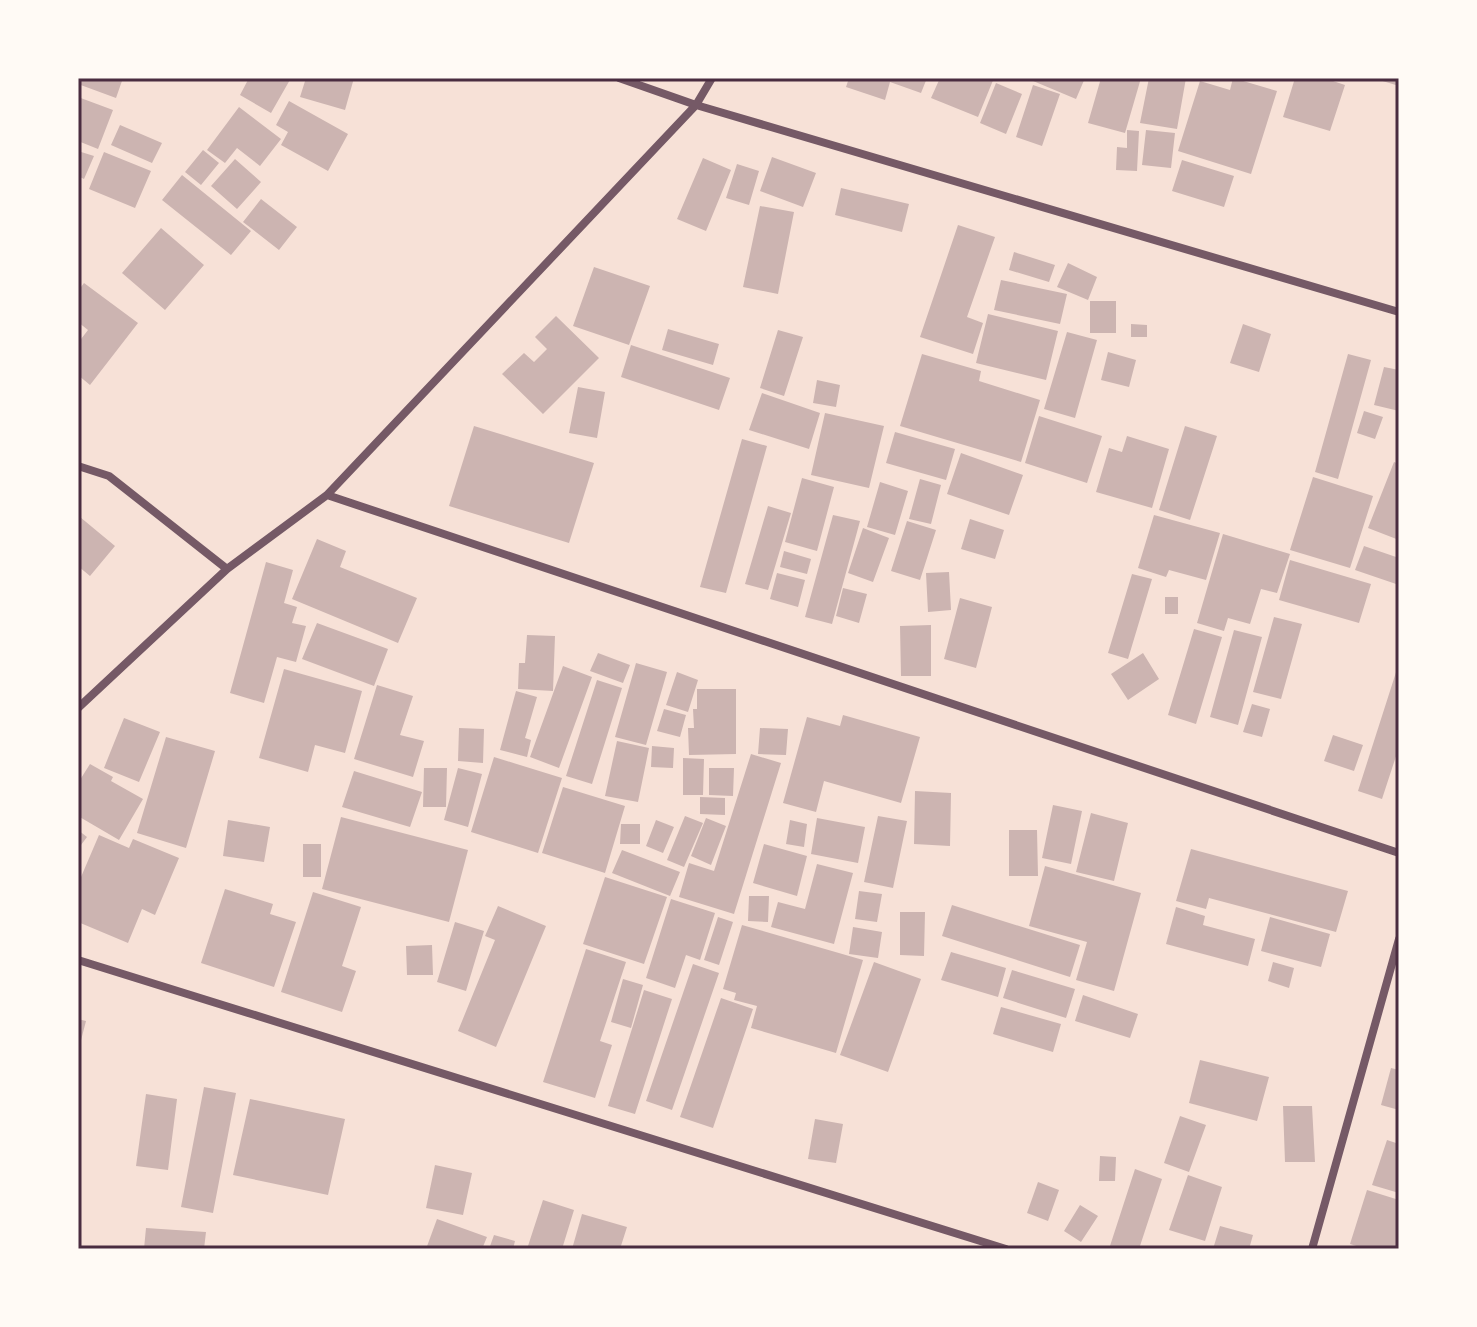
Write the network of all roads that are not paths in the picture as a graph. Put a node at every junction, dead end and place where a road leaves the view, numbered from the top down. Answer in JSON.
{"nodes":[{"id":1,"x":619,"y":78,"type":"edge"},
{"id":2,"x":712,"y":78,"type":"edge"},
{"id":3,"x":696,"y":105,"type":"junction"},
{"id":4,"x":1399,"y":312,"type":"edge"},
{"id":5,"x":78,"y":466,"type":"edge"},
{"id":6,"x":327,"y":495,"type":"junction"},
{"id":7,"x":227,"y":569,"type":"junction"},
{"id":8,"x":78,"y":708,"type":"edge"},
{"id":9,"x":1399,"y":853,"type":"edge"},
{"id":10,"x":1399,"y":939,"type":"edge"},
{"id":11,"x":78,"y":960,"type":"edge"},
{"id":12,"x":1006,"y":1249,"type":"edge"},
{"id":13,"x":1312,"y":1249,"type":"edge"}],
"edges":[{"from":1,"to":3,"type":"street"},
{"from":2,"to":3,"type":"street"},
{"from":3,"to":4,"type":"street"},
{"from":3,"to":6,"type":"street"},
{"from":5,"to":7,"type":"street"},
{"from":6,"to":7,"type":"street"},
{"from":6,"to":9,"type":"street"},
{"from":7,"to":8,"type":"street"},
{"from":10,"to":13,"type":"street"},
{"from":11,"to":12,"type":"street"}]}
